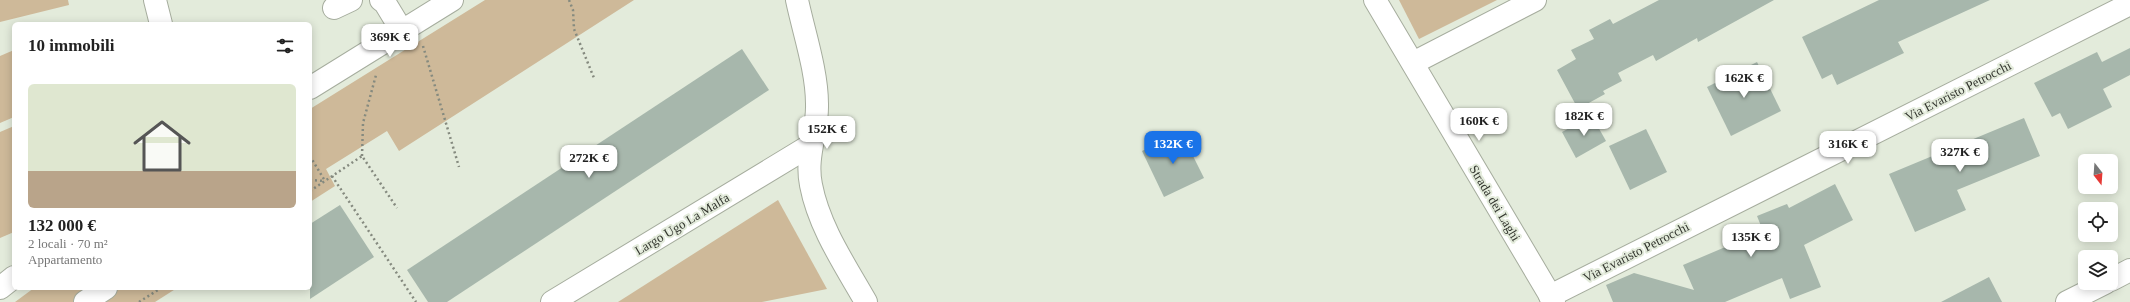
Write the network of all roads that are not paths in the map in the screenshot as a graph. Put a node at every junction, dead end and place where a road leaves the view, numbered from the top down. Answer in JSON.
{"nodes":[{"id":1,"x":155,"y":0,"type":"edge"},
{"id":2,"x":381,"y":0,"type":"edge"},
{"id":3,"x":452,"y":0,"type":"edge"},
{"id":4,"x":797,"y":0,"type":"edge"},
{"id":5,"x":1375,"y":0,"type":"edge"},
{"id":6,"x":1535,"y":0,"type":"edge"},
{"id":7,"x":2130,"y":4,"type":"edge"},
{"id":8,"x":160,"y":22,"type":"edge"},
{"id":9,"x":401,"y":32,"type":"junction"},
{"id":10,"x":1413,"y":63,"type":"junction"},
{"id":11,"x":312,"y":87,"type":"edge"},
{"id":12,"x":811,"y":145,"type":"junction"},
{"id":13,"x":2130,"y":270,"type":"edge"},
{"id":14,"x":2118,"y":276,"type":"edge"},
{"id":15,"x":12,"y":279,"type":"edge"},
{"id":16,"x":0,"y":288,"type":"edge"},
{"id":17,"x":103,"y":290,"type":"edge"},
{"id":18,"x":2091,"y":290,"type":"edge"},
{"id":19,"x":1552,"y":299,"type":"edge"},
{"id":20,"x":85,"y":302,"type":"edge"},
{"id":21,"x":552,"y":302,"type":"edge"},
{"id":22,"x":866,"y":302,"type":"edge"},
{"id":23,"x":2067,"y":302,"type":"edge"}],
"edges":[{"from":1,"to":8,"type":"street"},
{"from":2,"to":9,"type":"street"},
{"from":3,"to":9,"type":"street"},
{"from":4,"to":12,"type":"street"},
{"from":5,"to":10,"type":"street","name":"Strada dei Laghi"},
{"from":6,"to":10,"type":"street"},
{"from":7,"to":19,"type":"street","name":"Via Evaristo Petrocchi"},
{"from":9,"to":11,"type":"street"},
{"from":10,"to":19,"type":"street","name":"Strada dei Laghi"},
{"from":12,"to":21,"type":"street","name":"Largo Ugo La Malfa"},
{"from":12,"to":22,"type":"street"},
{"from":13,"to":14,"type":"street"},
{"from":15,"to":16,"type":"street"},
{"from":17,"to":20,"type":"street"},
{"from":18,"to":23,"type":"street"}]}
